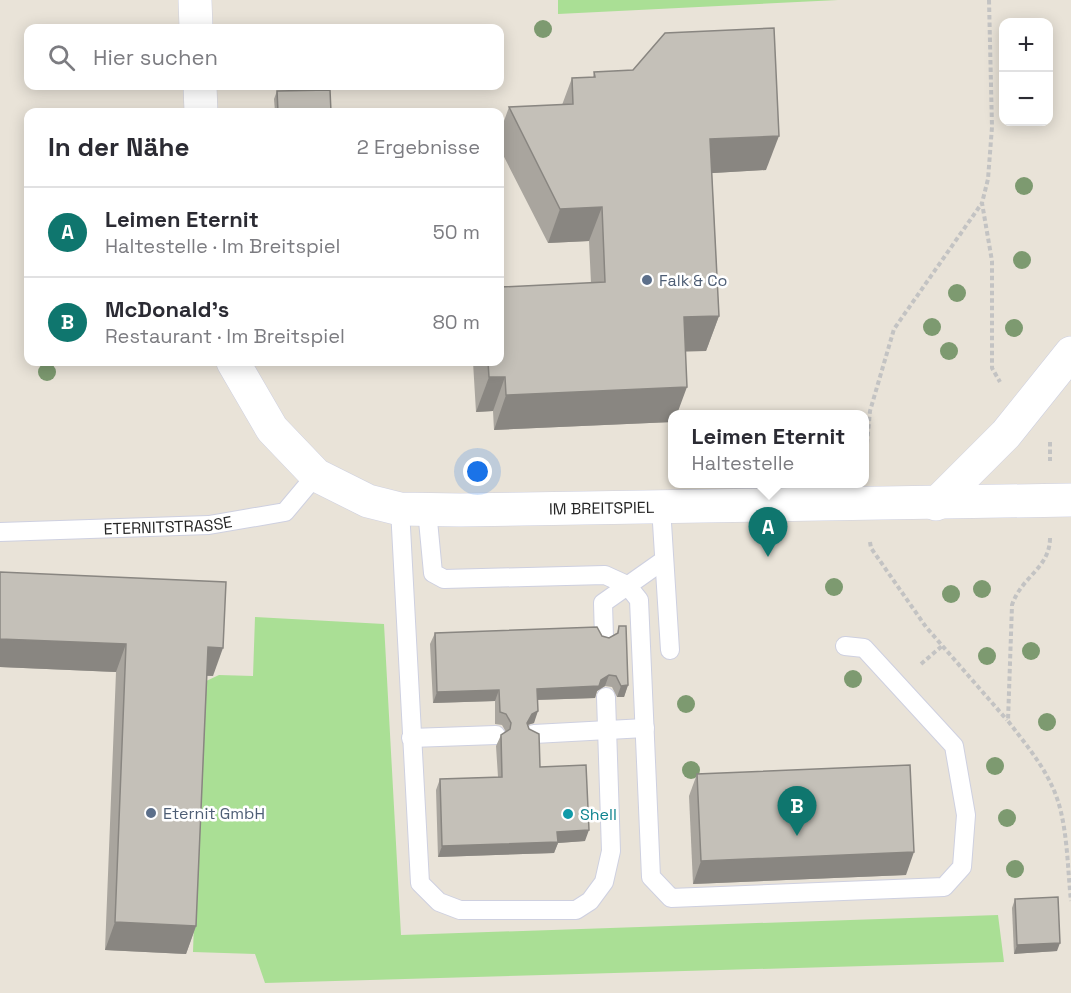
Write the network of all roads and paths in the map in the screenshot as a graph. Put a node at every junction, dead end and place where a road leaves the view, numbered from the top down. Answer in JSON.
{"nodes":[{"id":1,"x":195,"y":0,"type":"edge"},
{"id":2,"x":989,"y":0,"type":"edge"},
{"id":3,"x":196,"y":24,"type":"edge"},
{"id":4,"x":200,"y":90,"type":"edge"},
{"id":5,"x":201,"y":108,"type":"edge"},
{"id":6,"x":982,"y":203,"type":"junction"},
{"id":7,"x":1071,"y":353,"type":"edge"},
{"id":8,"x":236,"y":366,"type":"edge"},
{"id":9,"x":1029,"y":406,"type":"junction"},
{"id":10,"x":869,"y":420,"type":"edge"},
{"id":11,"x":316,"y":475,"type":"junction"},
{"id":12,"x":864,"y":488,"type":"edge"},
{"id":13,"x":1061,"y":501,"type":"edge"},
{"id":14,"x":864,"y":504,"type":"junction"},
{"id":15,"x":936,"y":504,"type":"junction"},
{"id":16,"x":661,"y":507,"type":"junction"},
{"id":17,"x":414,"y":509,"type":"junction"},
{"id":18,"x":0,"y":532,"type":"edge"},
{"id":19,"x":664,"y":560,"type":"junction"},
{"id":20,"x":627,"y":585,"type":"junction"},
{"id":21,"x":604,"y":638,"type":"edge"},
{"id":22,"x":845,"y":646,"type":"dead end"},
{"id":23,"x":670,"y":650,"type":"dead end"},
{"id":24,"x":606,"y":697,"type":"dead end"},
{"id":25,"x":1008,"y":721,"type":"junction"},
{"id":26,"x":645,"y":728,"type":"junction"},
{"id":27,"x":607,"y":731,"type":"junction"},
{"id":28,"x":534,"y":734,"type":"edge"},
{"id":29,"x":496,"y":735,"type":"dead end"},
{"id":30,"x":411,"y":738,"type":"junction"},
{"id":31,"x":1071,"y":901,"type":"edge"}],
"edges":[{"from":1,"to":3,"type":"street"},
{"from":2,"to":6,"type":"path"},
{"from":4,"to":5,"type":"street"},
{"from":6,"to":9,"type":"path"},
{"from":6,"to":10,"type":"path"},
{"from":7,"to":9,"type":"street"},
{"from":8,"to":11,"type":"street","name":"IM BREITSPIEL"},
{"from":9,"to":13,"type":"path"},
{"from":9,"to":15,"type":"street"},
{"from":11,"to":17,"type":"street","name":"IM BREITSPIEL"},
{"from":11,"to":18,"type":"lane","name":"ETERNITSTRASSE"},
{"from":12,"to":14,"type":"path"},
{"from":13,"to":15,"type":"street","name":"IM BREITSPIEL"},
{"from":13,"to":25,"type":"path"},
{"from":14,"to":15,"type":"street","name":"IM BREITSPIEL"},
{"from":14,"to":16,"type":"street","name":"IM BREITSPIEL"},
{"from":14,"to":25,"type":"path"},
{"from":16,"to":17,"type":"street","name":"IM BREITSPIEL"},
{"from":16,"to":19,"type":"lane"},
{"from":17,"to":20,"type":"lane"},
{"from":17,"to":30,"type":"lane"},
{"from":19,"to":20,"type":"lane"},
{"from":19,"to":23,"type":"lane"},
{"from":20,"to":21,"type":"lane"},
{"from":20,"to":26,"type":"lane"},
{"from":22,"to":26,"type":"lane"},
{"from":24,"to":27,"type":"lane"},
{"from":25,"to":31,"type":"path"},
{"from":26,"to":27,"type":"lane"},
{"from":27,"to":28,"type":"lane"},
{"from":27,"to":30,"type":"lane"},
{"from":29,"to":30,"type":"lane"}]}
